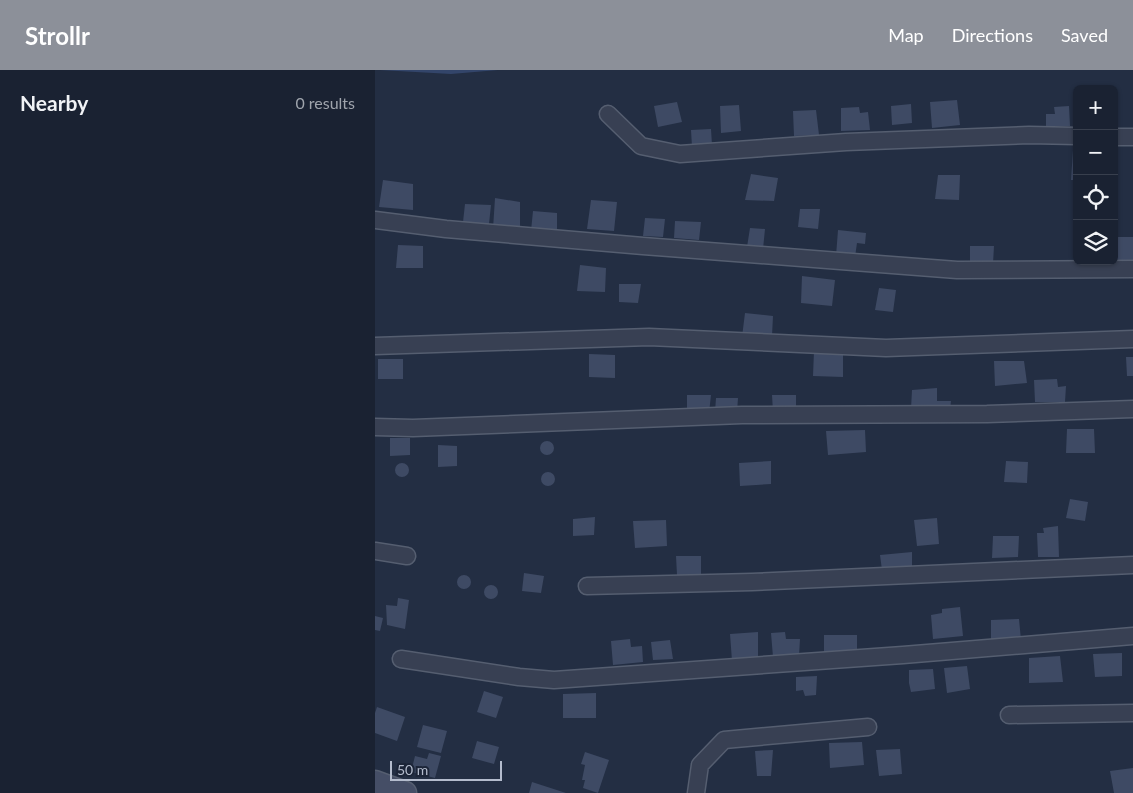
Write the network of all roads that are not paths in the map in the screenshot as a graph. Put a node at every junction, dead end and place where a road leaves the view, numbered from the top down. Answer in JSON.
{"nodes":[{"id":1,"x":608,"y":114,"type":"dead end"},
{"id":2,"x":1073,"y":136,"type":"edge"},
{"id":3,"x":1118,"y":137,"type":"edge"},
{"id":4,"x":1133,"y":137,"type":"edge"},
{"id":5,"x":375,"y":220,"type":"edge"},
{"id":6,"x":1133,"y":269,"type":"edge"},
{"id":7,"x":1133,"y":340,"type":"edge"},
{"id":8,"x":375,"y":346,"type":"edge"},
{"id":9,"x":1133,"y":409,"type":"edge"},
{"id":10,"x":375,"y":428,"type":"edge"},
{"id":11,"x":375,"y":551,"type":"edge"},
{"id":12,"x":407,"y":556,"type":"dead end"},
{"id":13,"x":1133,"y":565,"type":"edge"},
{"id":14,"x":587,"y":586,"type":"dead end"},
{"id":15,"x":1133,"y":636,"type":"edge"},
{"id":16,"x":401,"y":659,"type":"dead end"},
{"id":17,"x":1133,"y":713,"type":"edge"},
{"id":18,"x":1009,"y":715,"type":"dead end"},
{"id":19,"x":868,"y":727,"type":"dead end"},
{"id":20,"x":375,"y":782,"type":"edge"},
{"id":21,"x":405,"y":793,"type":"edge"},
{"id":22,"x":696,"y":793,"type":"edge"}],
"edges":[{"from":1,"to":2,"type":"street"},
{"from":3,"to":4,"type":"street"},
{"from":5,"to":6,"type":"street"},
{"from":7,"to":8,"type":"street"},
{"from":9,"to":10,"type":"street"},
{"from":11,"to":12,"type":"street"},
{"from":13,"to":14,"type":"street"},
{"from":15,"to":16,"type":"street"},
{"from":17,"to":18,"type":"street"},
{"from":19,"to":22,"type":"street"},
{"from":20,"to":21,"type":"street"}]}
